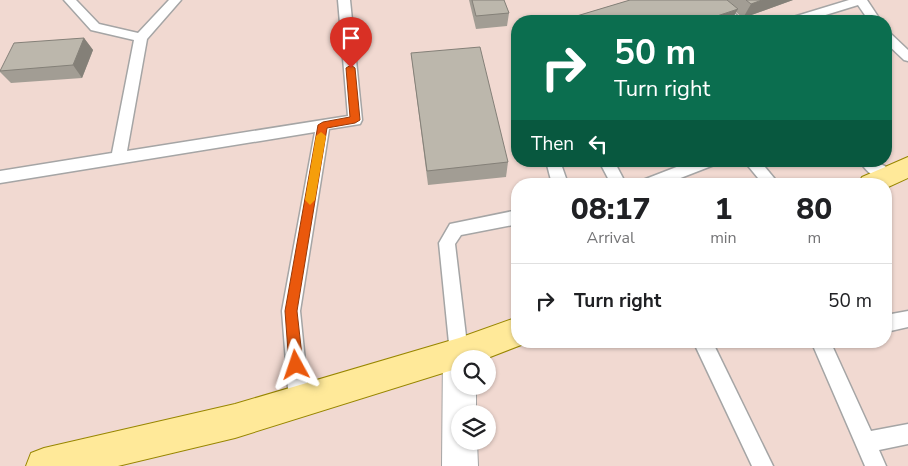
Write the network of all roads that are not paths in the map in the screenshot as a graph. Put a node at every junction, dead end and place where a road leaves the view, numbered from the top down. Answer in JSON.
{"nodes":[{"id":1,"x":70,"y":0,"type":"edge"},
{"id":2,"x":175,"y":0,"type":"edge"},
{"id":3,"x":344,"y":0,"type":"edge"},
{"id":4,"x":712,"y":0,"type":"edge"},
{"id":5,"x":861,"y":0,"type":"edge"},
{"id":6,"x":730,"y":15,"type":"edge"},
{"id":7,"x":813,"y":15,"type":"edge"},
{"id":8,"x":871,"y":15,"type":"edge"},
{"id":9,"x":142,"y":38,"type":"junction"},
{"id":10,"x":892,"y":42,"type":"edge"},
{"id":11,"x":908,"y":57,"type":"edge"},
{"id":12,"x":323,"y":125,"type":"junction"},
{"id":13,"x":118,"y":158,"type":"junction"},
{"id":14,"x":609,"y":167,"type":"edge"},
{"id":15,"x":693,"y":167,"type":"edge"},
{"id":16,"x":756,"y":167,"type":"edge"},
{"id":17,"x":876,"y":167,"type":"edge"},
{"id":18,"x":889,"y":176,"type":"edge"},
{"id":19,"x":0,"y":177,"type":"edge"},
{"id":20,"x":616,"y":178,"type":"edge"},
{"id":21,"x":664,"y":178,"type":"edge"},
{"id":22,"x":767,"y":178,"type":"edge"},
{"id":23,"x":511,"y":218,"type":"edge"},
{"id":24,"x":908,"y":320,"type":"edge"},
{"id":25,"x":892,"y":323,"type":"edge"},
{"id":26,"x":511,"y":335,"type":"edge"},
{"id":27,"x":705,"y":348,"type":"edge"},
{"id":28,"x":823,"y":348,"type":"edge"},
{"id":29,"x":459,"y":350,"type":"edge"},
{"id":30,"x":470,"y":350,"type":"edge"},
{"id":31,"x":451,"y":356,"type":"edge"},
{"id":32,"x":459,"y":395,"type":"edge"},
{"id":33,"x":299,"y":401,"type":"junction"},
{"id":34,"x":908,"y":434,"type":"edge"},
{"id":35,"x":866,"y":442,"type":"junction"},
{"id":36,"x":44,"y":466,"type":"edge"},
{"id":37,"x":460,"y":466,"type":"edge"},
{"id":38,"x":763,"y":466,"type":"edge"},
{"id":39,"x":876,"y":466,"type":"edge"}],
"edges":[{"from":1,"to":9,"type":"lane"},
{"from":2,"to":9,"type":"lane"},
{"from":3,"to":12,"type":"lane"},
{"from":4,"to":6,"type":"lane"},
{"from":5,"to":7,"type":"lane"},
{"from":5,"to":8,"type":"lane"},
{"from":9,"to":13,"type":"lane"},
{"from":10,"to":11,"type":"lane"},
{"from":12,"to":13,"type":"lane"},
{"from":12,"to":33,"type":"lane"},
{"from":13,"to":19,"type":"lane"},
{"from":14,"to":20,"type":"lane"},
{"from":15,"to":21,"type":"lane"},
{"from":16,"to":22,"type":"lane"},
{"from":17,"to":18,"type":"lane"},
{"from":23,"to":29,"type":"lane"},
{"from":24,"to":25,"type":"lane"},
{"from":26,"to":30,"type":"main road"},
{"from":27,"to":38,"type":"lane"},
{"from":28,"to":35,"type":"lane"},
{"from":31,"to":33,"type":"main road"},
{"from":32,"to":37,"type":"street"},
{"from":33,"to":36,"type":"main road"},
{"from":34,"to":35,"type":"lane"},
{"from":35,"to":39,"type":"lane"}]}
